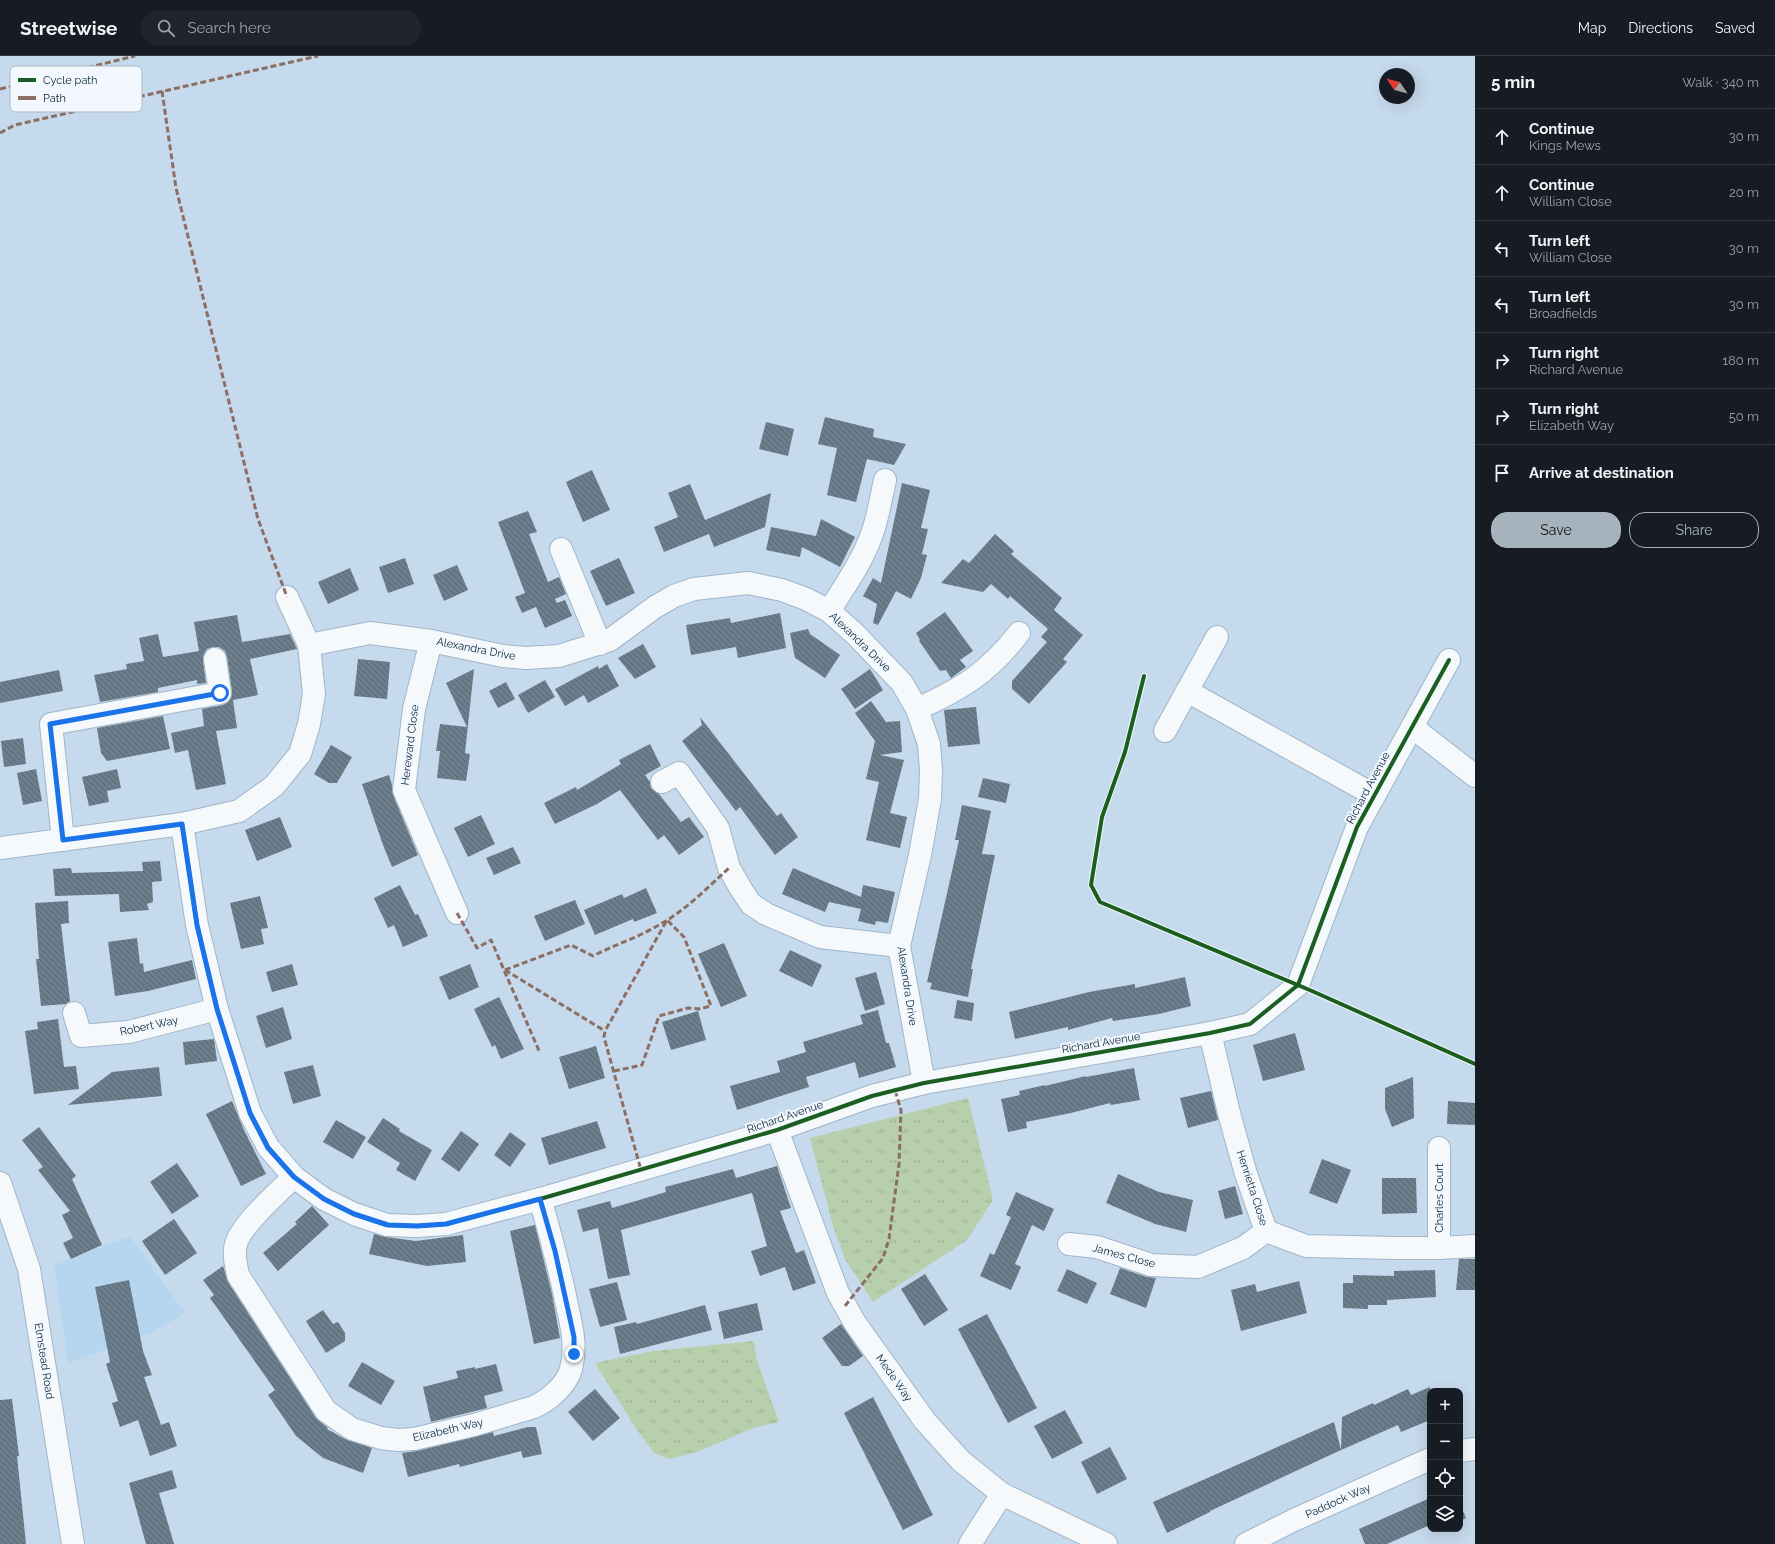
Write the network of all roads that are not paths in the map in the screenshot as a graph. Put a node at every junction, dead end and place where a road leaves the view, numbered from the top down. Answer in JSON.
{"nodes":[{"id":1,"x":885,"y":480,"type":"dead end"},
{"id":2,"x":561,"y":549,"type":"dead end"},
{"id":3,"x":288,"y":598,"type":"dead end"},
{"id":4,"x":828,"y":611,"type":"junction"},
{"id":5,"x":1019,"y":633,"type":"dead end"},
{"id":6,"x":1217,"y":637,"type":"dead end"},
{"id":7,"x":431,"y":640,"type":"junction"},
{"id":8,"x":600,"y":644,"type":"junction"},
{"id":9,"x":309,"y":645,"type":"junction"},
{"id":10,"x":215,"y":659,"type":"dead end"},
{"id":11,"x":1449,"y":660,"type":"dead end"},
{"id":12,"x":1187,"y":691,"type":"junction"},
{"id":13,"x":917,"y":709,"type":"junction"},
{"id":14,"x":1412,"y":727,"type":"junction"},
{"id":15,"x":1165,"y":730,"type":"dead end"},
{"id":16,"x":1475,"y":776,"type":"edge"},
{"id":17,"x":662,"y":782,"type":"dead end"},
{"id":18,"x":1374,"y":795,"type":"junction"},
{"id":19,"x":182,"y":824,"type":"junction"},
{"id":20,"x":63,"y":840,"type":"junction"},
{"id":21,"x":0,"y":848,"type":"edge"},
{"id":22,"x":457,"y":913,"type":"dead end"},
{"id":23,"x":899,"y":946,"type":"junction"},
{"id":24,"x":217,"y":1009,"type":"junction"},
{"id":25,"x":74,"y":1013,"type":"dead end"},
{"id":26,"x":1210,"y":1033,"type":"junction"},
{"id":27,"x":924,"y":1083,"type":"junction"},
{"id":28,"x":777,"y":1130,"type":"junction"},
{"id":29,"x":1439,"y":1148,"type":"dead end"},
{"id":30,"x":294,"y":1177,"type":"junction"},
{"id":31,"x":0,"y":1183,"type":"edge"},
{"id":32,"x":540,"y":1199,"type":"junction"},
{"id":33,"x":1266,"y":1231,"type":"junction"},
{"id":34,"x":1069,"y":1244,"type":"dead end"},
{"id":35,"x":1475,"y":1246,"type":"edge"},
{"id":36,"x":1439,"y":1248,"type":"junction"},
{"id":37,"x":1475,"y":1449,"type":"edge"},
{"id":38,"x":1463,"y":1451,"type":"edge"},
{"id":39,"x":1428,"y":1460,"type":"edge"},
{"id":40,"x":1002,"y":1494,"type":"junction"},
{"id":41,"x":73,"y":1544,"type":"edge"},
{"id":42,"x":970,"y":1544,"type":"edge"},
{"id":43,"x":1106,"y":1544,"type":"edge"},
{"id":44,"x":1246,"y":1544,"type":"edge"}],
"edges":[{"from":1,"to":4,"type":"street"},
{"from":2,"to":8,"type":"street"},
{"from":3,"to":9,"type":"street"},
{"from":4,"to":8,"type":"street","name":"Alexandra Drive"},
{"from":4,"to":13,"type":"street","name":"Alexandra Drive"},
{"from":5,"to":13,"type":"street"},
{"from":6,"to":12,"type":"street"},
{"from":7,"to":8,"type":"street","name":"Alexandra Drive"},
{"from":7,"to":9,"type":"street","name":"Alexandra Drive"},
{"from":7,"to":22,"type":"street","name":"Hereward Close"},
{"from":9,"to":19,"type":"street"},
{"from":10,"to":20,"type":"street"},
{"from":11,"to":14,"type":"street","name":"Richard Avenue"},
{"from":12,"to":15,"type":"street"},
{"from":12,"to":18,"type":"street"},
{"from":13,"to":23,"type":"street","name":"Alexandra Drive"},
{"from":14,"to":16,"type":"street"},
{"from":14,"to":18,"type":"street","name":"Richard Avenue"},
{"from":17,"to":23,"type":"street"},
{"from":18,"to":26,"type":"street","name":"Richard Avenue"},
{"from":19,"to":20,"type":"street"},
{"from":19,"to":24,"type":"street","name":"Richard Avenue"},
{"from":20,"to":21,"type":"street"},
{"from":23,"to":27,"type":"street","name":"Alexandra Drive"},
{"from":24,"to":25,"type":"street","name":"Robert Way"},
{"from":24,"to":30,"type":"street","name":"Richard Avenue"},
{"from":26,"to":27,"type":"street","name":"Richard Avenue"},
{"from":26,"to":33,"type":"street","name":"Henrietta Close"},
{"from":27,"to":28,"type":"street","name":"Richard Avenue"},
{"from":28,"to":32,"type":"street","name":"Richard Avenue"},
{"from":28,"to":40,"type":"street","name":"Mede Way"},
{"from":29,"to":36,"type":"street","name":"Charles Court"},
{"from":30,"to":32,"type":"street","name":"Richard Avenue"},
{"from":30,"to":32,"type":"street","name":"Elizabeth Way"},
{"from":31,"to":41,"type":"street","name":"Elmstead Road"},
{"from":33,"to":34,"type":"street","name":"James Close"},
{"from":33,"to":36,"type":"street","name":"Henrietta Close"},
{"from":35,"to":36,"type":"street","name":"Henrietta Close"},
{"from":37,"to":38,"type":"street"},
{"from":39,"to":44,"type":"street","name":"Paddock Way"},
{"from":40,"to":42,"type":"street"},
{"from":40,"to":43,"type":"street","name":"Mede Way"}]}
